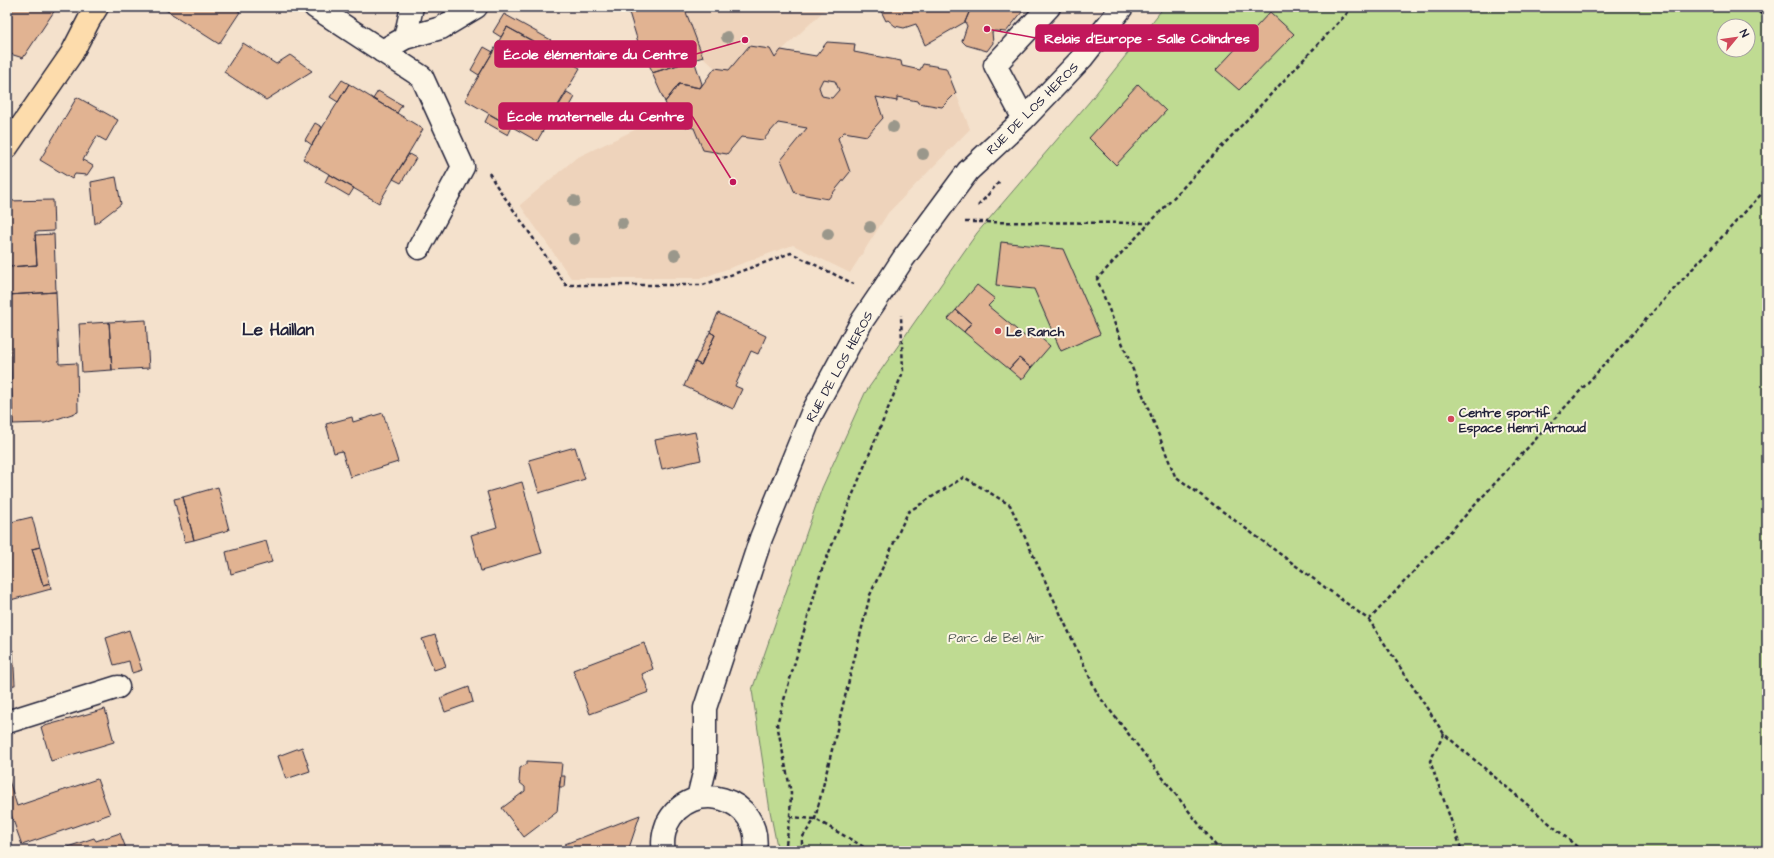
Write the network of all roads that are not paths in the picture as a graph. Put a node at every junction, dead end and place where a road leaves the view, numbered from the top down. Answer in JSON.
{"nodes":[{"id":1,"x":97,"y":7,"type":"edge"},
{"id":2,"x":315,"y":7,"type":"edge"},
{"id":3,"x":412,"y":7,"type":"edge"},
{"id":4,"x":476,"y":7,"type":"edge"},
{"id":5,"x":1049,"y":7,"type":"edge"},
{"id":6,"x":1122,"y":7,"type":"edge"},
{"id":7,"x":405,"y":38,"type":"junction"},
{"id":8,"x":382,"y":51,"type":"junction"},
{"id":9,"x":1024,"y":119,"type":"junction"},
{"id":10,"x":7,"y":147,"type":"edge"},
{"id":11,"x":419,"y":248,"type":"dead end"},
{"id":12,"x":118,"y":687,"type":"dead end"},
{"id":13,"x":7,"y":722,"type":"edge"},
{"id":14,"x":698,"y":798,"type":"junction"},
{"id":15,"x":664,"y":851,"type":"edge"},
{"id":16,"x":755,"y":851,"type":"edge"}],
"edges":[{"from":1,"to":10,"type":"main road"},
{"from":2,"to":8,"type":"street"},
{"from":3,"to":7,"type":"street"},
{"from":4,"to":7,"type":"street"},
{"from":5,"to":9,"type":"street"},
{"from":6,"to":9,"type":"street","name":"RUE DE LOS HEROS"},
{"from":7,"to":8,"type":"street"},
{"from":8,"to":11,"type":"street"},
{"from":9,"to":14,"type":"street","name":"RUE DE LOS HEROS"},
{"from":12,"to":13,"type":"street"},
{"from":14,"to":15,"type":"street"},
{"from":14,"to":16,"type":"street"}]}
